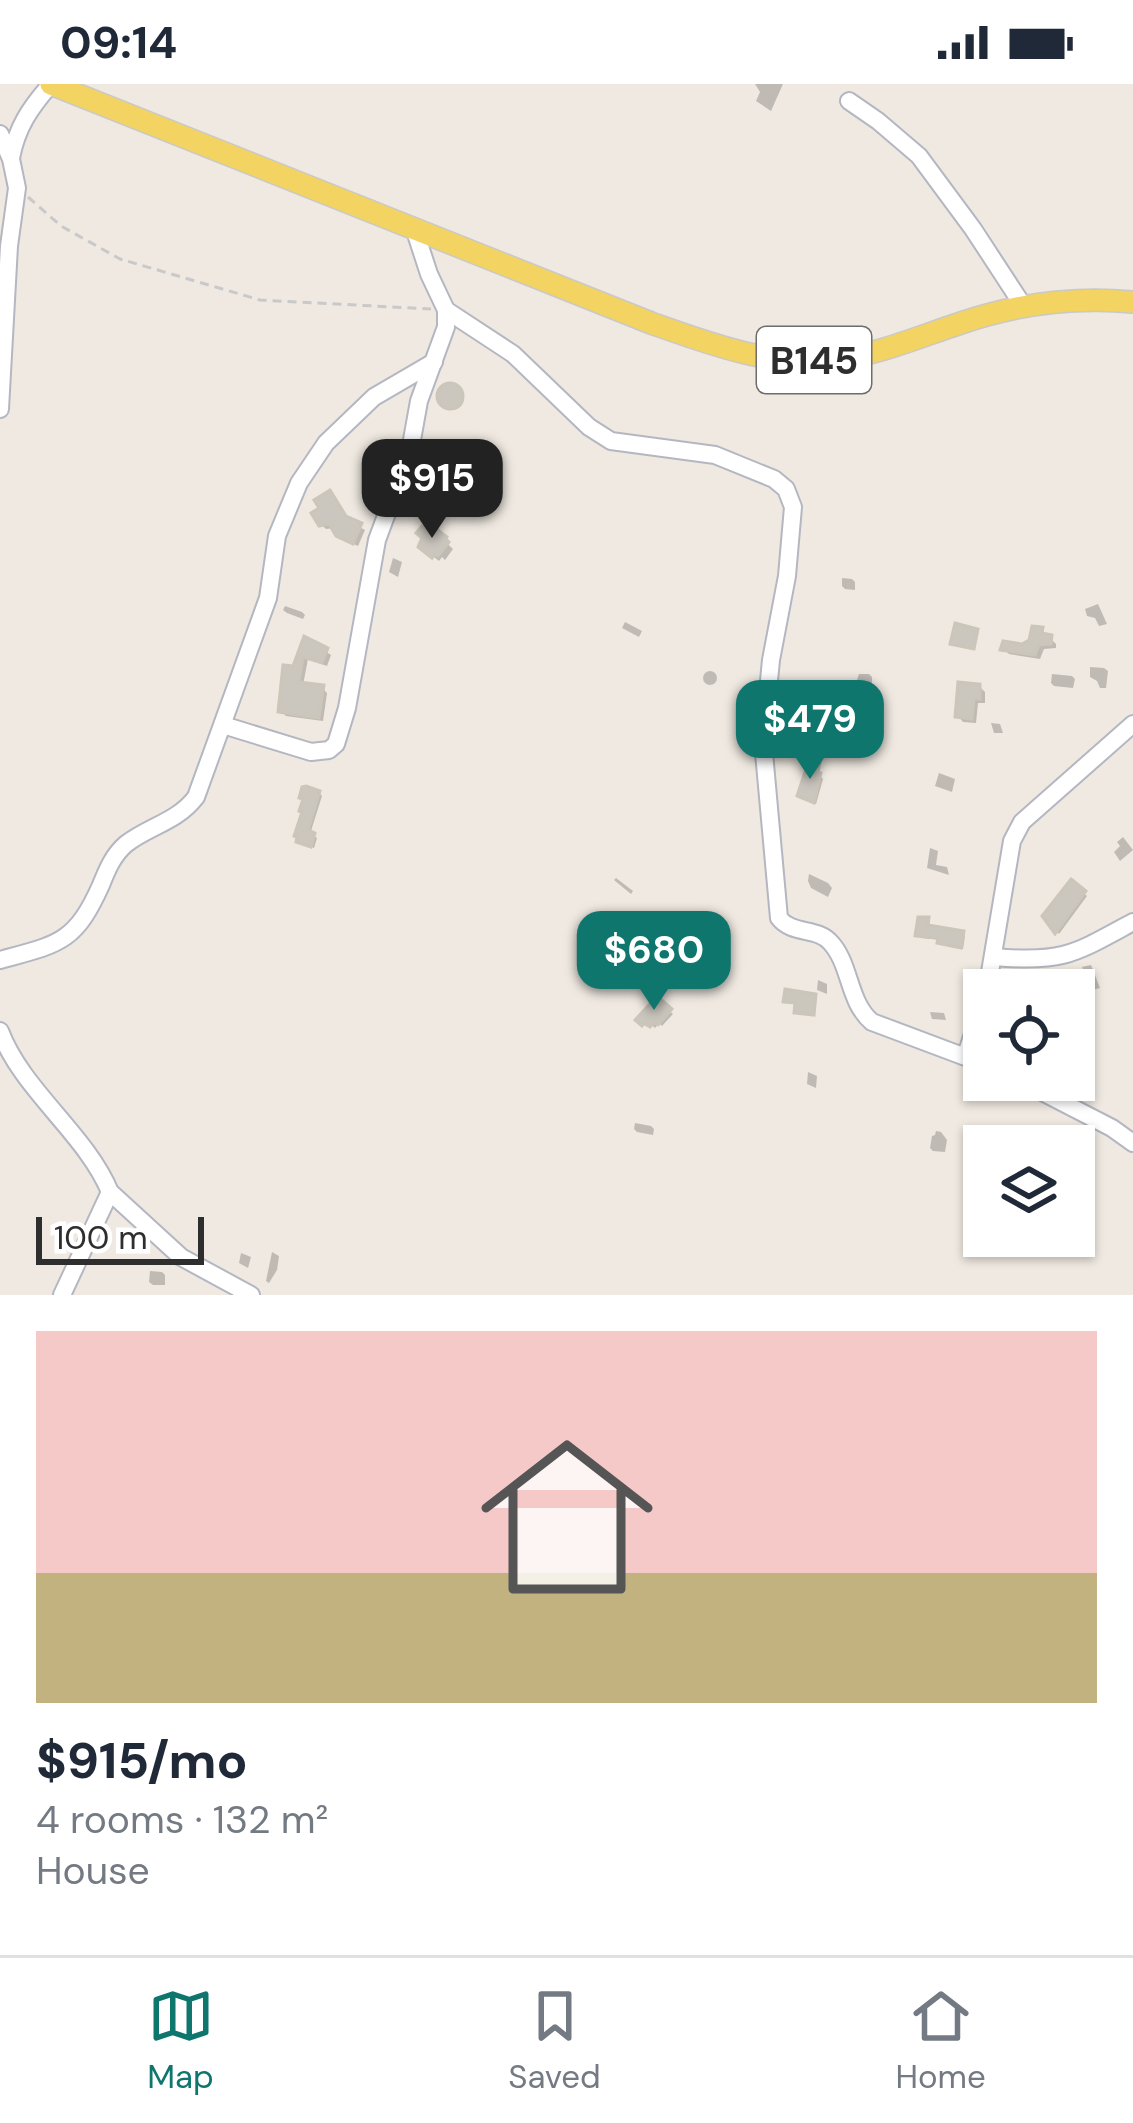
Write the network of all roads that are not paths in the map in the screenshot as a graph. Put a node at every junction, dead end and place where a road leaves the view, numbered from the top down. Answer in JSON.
{"nodes":[{"id":1,"x":51,"y":84,"type":"edge"},
{"id":2,"x":849,"y":101,"type":"dead end"},
{"id":3,"x":0,"y":134,"type":"edge"},
{"id":4,"x":11,"y":159,"type":"junction"},
{"id":5,"x":414,"y":228,"type":"junction"},
{"id":6,"x":1133,"y":302,"type":"edge"},
{"id":7,"x":1024,"y":307,"type":"junction"},
{"id":8,"x":446,"y":310,"type":"junction"},
{"id":9,"x":434,"y":362,"type":"junction"},
{"id":10,"x":0,"y":410,"type":"edge"},
{"id":11,"x":1133,"y":724,"type":"edge"},
{"id":12,"x":223,"y":725,"type":"junction"},
{"id":13,"x":1133,"y":922,"type":"edge"},
{"id":14,"x":994,"y":956,"type":"junction"},
{"id":15,"x":0,"y":959,"type":"edge"},
{"id":16,"x":991,"y":969,"type":"edge"},
{"id":17,"x":0,"y":1030,"type":"edge"},
{"id":18,"x":963,"y":1054,"type":"edge"},
{"id":19,"x":1060,"y":1101,"type":"edge"},
{"id":20,"x":1133,"y":1144,"type":"edge"},
{"id":21,"x":110,"y":1192,"type":"junction"},
{"id":22,"x":62,"y":1295,"type":"edge"},
{"id":23,"x":251,"y":1295,"type":"edge"}],
"edges":[{"from":1,"to":4,"type":"street"},
{"from":1,"to":5,"type":"main road","number":"B145"},
{"from":2,"to":7,"type":"street"},
{"from":3,"to":4,"type":"street"},
{"from":4,"to":10,"type":"street"},
{"from":5,"to":7,"type":"main road","number":"B145"},
{"from":5,"to":8,"type":"street"},
{"from":6,"to":7,"type":"main road","number":"B145"},
{"from":8,"to":9,"type":"street"},
{"from":8,"to":18,"type":"street"},
{"from":9,"to":12,"type":"street"},
{"from":9,"to":12,"type":"street"},
{"from":11,"to":14,"type":"street"},
{"from":12,"to":15,"type":"street"},
{"from":13,"to":14,"type":"street"},
{"from":14,"to":16,"type":"street"},
{"from":17,"to":21,"type":"street"},
{"from":19,"to":20,"type":"street"},
{"from":21,"to":22,"type":"street"},
{"from":21,"to":23,"type":"street"}]}
